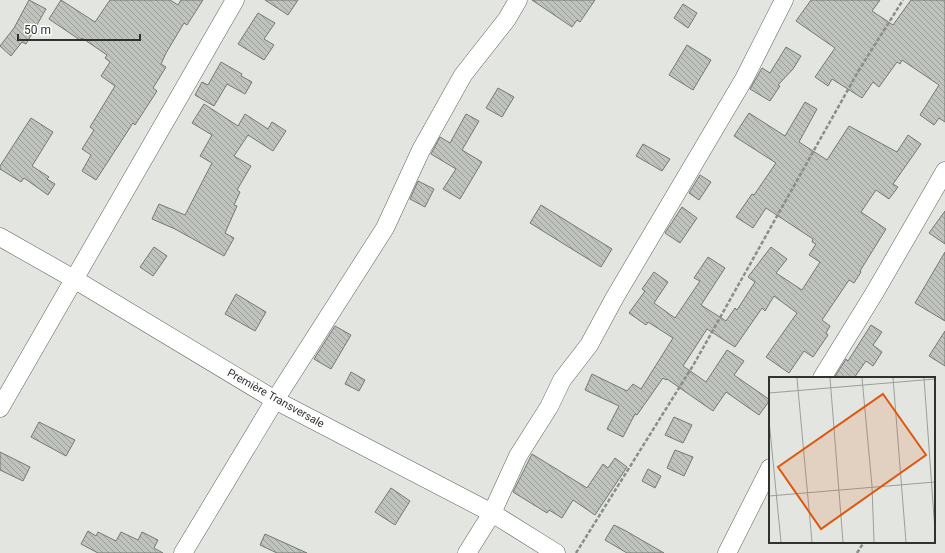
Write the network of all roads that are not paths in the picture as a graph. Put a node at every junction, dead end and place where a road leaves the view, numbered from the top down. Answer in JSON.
{"nodes":[{"id":1,"x":235,"y":0,"type":"edge"},
{"id":2,"x":518,"y":0,"type":"edge"},
{"id":3,"x":784,"y":0,"type":"edge"},
{"id":4,"x":945,"y":171,"type":"edge"},
{"id":5,"x":0,"y":237,"type":"edge"},
{"id":6,"x":74,"y":279,"type":"junction"},
{"id":7,"x":823,"y":377,"type":"edge"},
{"id":8,"x":275,"y":400,"type":"junction"},
{"id":9,"x":0,"y":408,"type":"edge"},
{"id":10,"x":769,"y":470,"type":"edge"},
{"id":11,"x":492,"y":513,"type":"junction"},
{"id":12,"x":183,"y":553,"type":"edge"},
{"id":13,"x":467,"y":553,"type":"edge"},
{"id":14,"x":556,"y":553,"type":"edge"},
{"id":15,"x":727,"y":553,"type":"edge"}],
"edges":[{"from":1,"to":6,"type":"street"},
{"from":2,"to":8,"type":"street"},
{"from":3,"to":11,"type":"street"},
{"from":4,"to":7,"type":"street"},
{"from":5,"to":6,"type":"street","name":"Première Transversale"},
{"from":6,"to":8,"type":"street","name":"Première Transversale"},
{"from":6,"to":9,"type":"street"},
{"from":8,"to":11,"type":"street","name":"Première Transversale"},
{"from":8,"to":12,"type":"street"},
{"from":10,"to":15,"type":"street"},
{"from":11,"to":13,"type":"street"},
{"from":11,"to":14,"type":"street","name":"Première Transversale"}]}
